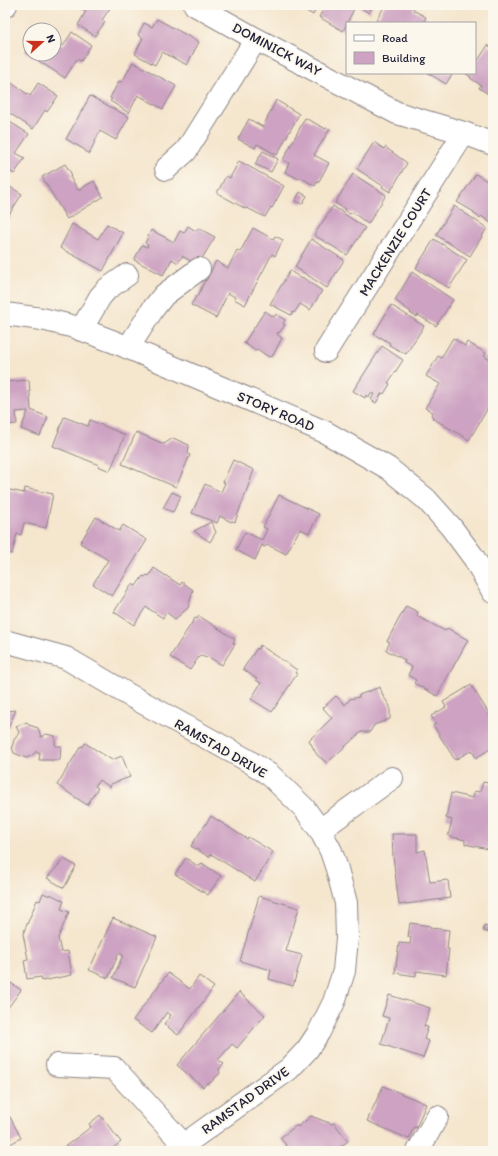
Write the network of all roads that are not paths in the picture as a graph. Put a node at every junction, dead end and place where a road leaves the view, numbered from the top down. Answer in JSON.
{"nodes":[{"id":1,"x":195,"y":5,"type":"edge"},
{"id":2,"x":256,"y":39,"type":"junction"},
{"id":3,"x":464,"y":133,"type":"junction"},
{"id":4,"x":493,"y":144,"type":"edge"},
{"id":5,"x":166,"y":169,"type":"dead end"},
{"id":6,"x":198,"y":268,"type":"dead end"},
{"id":7,"x":127,"y":275,"type":"dead end"},
{"id":8,"x":5,"y":314,"type":"edge"},
{"id":9,"x":81,"y":330,"type":"junction"},
{"id":10,"x":128,"y":348,"type":"junction"},
{"id":11,"x":326,"y":352,"type":"dead end"},
{"id":12,"x":493,"y":592,"type":"edge"},
{"id":13,"x":5,"y":641,"type":"edge"},
{"id":14,"x":392,"y":778,"type":"dead end"},
{"id":15,"x":320,"y":830,"type":"junction"},
{"id":16,"x":57,"y":1065,"type":"dead end"},
{"id":17,"x":437,"y":1117,"type":"dead end"},
{"id":18,"x":179,"y":1148,"type":"edge"},
{"id":19,"x":418,"y":1151,"type":"edge"}],
"edges":[{"from":1,"to":2,"type":"street","name":"DOMINICK WAY"},
{"from":2,"to":3,"type":"street","name":"DOMINICK WAY"},
{"from":2,"to":5,"type":"street"},
{"from":3,"to":4,"type":"street","name":"DOMINICK WAY"},
{"from":3,"to":11,"type":"street","name":"MACKENZIE COURT"},
{"from":6,"to":10,"type":"street"},
{"from":7,"to":9,"type":"street"},
{"from":8,"to":9,"type":"street","name":"STORY ROAD"},
{"from":9,"to":10,"type":"street","name":"STORY ROAD"},
{"from":10,"to":12,"type":"street","name":"STORY ROAD"},
{"from":13,"to":15,"type":"street","name":"RAMSTAD DRIVE"},
{"from":14,"to":15,"type":"street"},
{"from":15,"to":18,"type":"street","name":"RAMSTAD DRIVE"},
{"from":16,"to":18,"type":"street"},
{"from":17,"to":19,"type":"street"}]}
